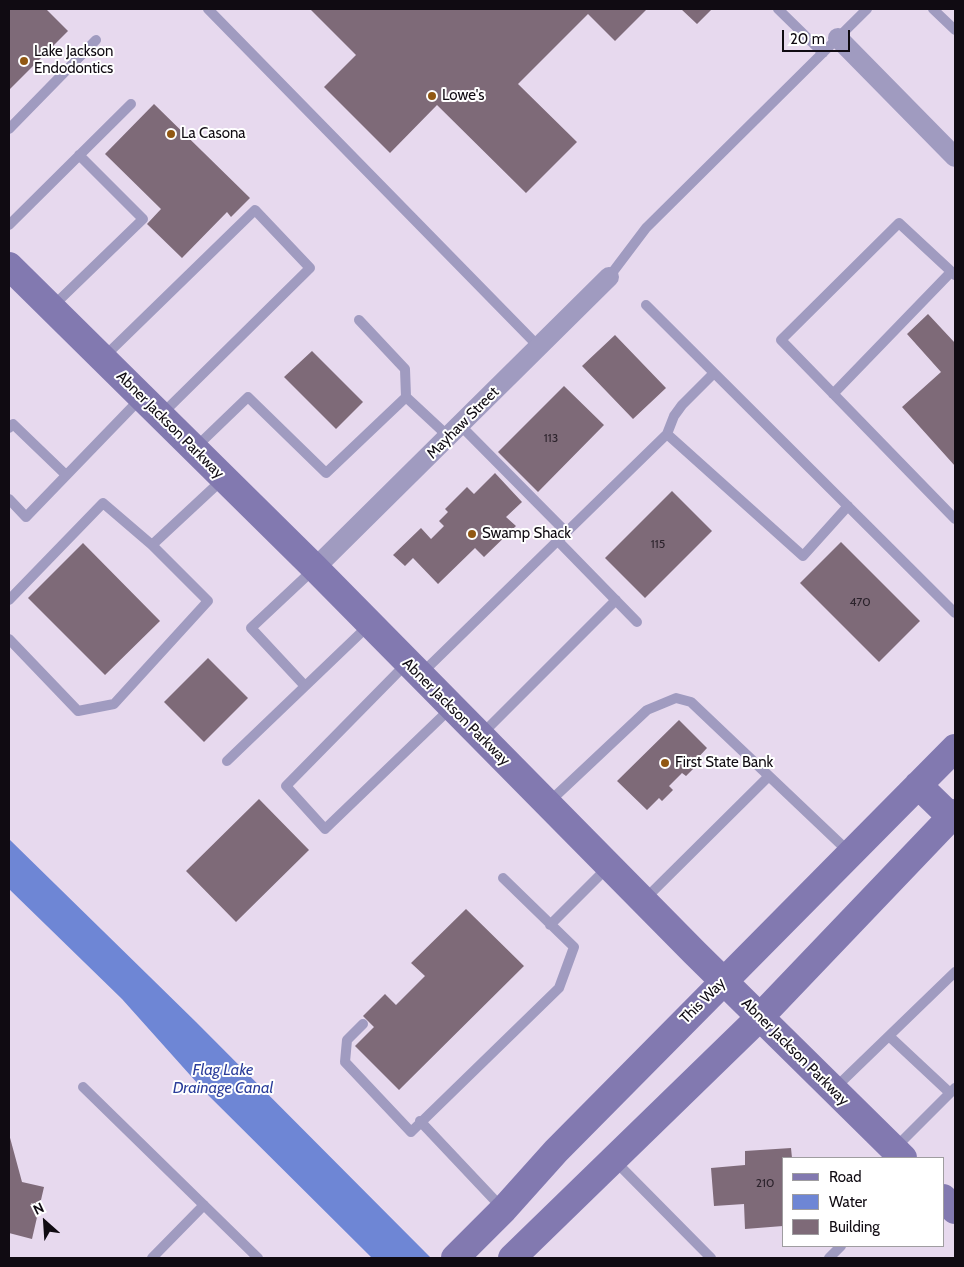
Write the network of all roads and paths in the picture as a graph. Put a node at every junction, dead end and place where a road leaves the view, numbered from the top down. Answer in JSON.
{"nodes":[{"id":1,"x":208,"y":9,"type":"edge"},
{"id":2,"x":778,"y":9,"type":"edge"},
{"id":3,"x":867,"y":9,"type":"edge"},
{"id":4,"x":933,"y":9,"type":"edge"},
{"id":5,"x":955,"y":30,"type":"edge"},
{"id":6,"x":838,"y":38,"type":"junction"},
{"id":7,"x":96,"y":40,"type":"dead end"},
{"id":8,"x":823,"y":53,"type":"junction"},
{"id":9,"x":131,"y":104,"type":"dead end"},
{"id":10,"x":9,"y":130,"type":"edge"},
{"id":11,"x":952,"y":148,"type":"edge"},
{"id":12,"x":79,"y":155,"type":"junction"},
{"id":13,"x":9,"y":225,"type":"edge"},
{"id":14,"x":9,"y":266,"type":"edge"},
{"id":15,"x":953,"y":274,"type":"edge"},
{"id":16,"x":610,"y":277,"type":"joint"},
{"id":17,"x":646,"y":306,"type":"dead end"},
{"id":18,"x":51,"y":308,"type":"junction"},
{"id":19,"x":359,"y":320,"type":"dead end"},
{"id":20,"x":539,"y":347,"type":"junction"},
{"id":21,"x":103,"y":359,"type":"junction"},
{"id":22,"x":714,"y":373,"type":"junction"},
{"id":23,"x":833,"y":394,"type":"junction"},
{"id":24,"x":406,"y":396,"type":"junction"},
{"id":25,"x":151,"y":406,"type":"junction"},
{"id":26,"x":9,"y":428,"type":"edge"},
{"id":27,"x":455,"y":431,"type":"junction"},
{"id":28,"x":667,"y":434,"type":"junction"},
{"id":29,"x":194,"y":449,"type":"junction"},
{"id":30,"x":66,"y":475,"type":"junction"},
{"id":31,"x":224,"y":479,"type":"junction"},
{"id":32,"x":9,"y":499,"type":"edge"},
{"id":33,"x":848,"y":506,"type":"junction"},
{"id":34,"x":955,"y":519,"type":"edge"},
{"id":35,"x":566,"y":532,"type":"junction"},
{"id":36,"x":558,"y":540,"type":"junction"},
{"id":37,"x":152,"y":545,"type":"junction"},
{"id":38,"x":315,"y":568,"type":"junction"},
{"id":39,"x":9,"y":600,"type":"edge"},
{"id":40,"x":616,"y":600,"type":"junction"},
{"id":41,"x":955,"y":613,"type":"edge"},
{"id":42,"x":637,"y":622,"type":"dead end"},
{"id":43,"x":370,"y":624,"type":"junction"},
{"id":44,"x":9,"y":639,"type":"edge"},
{"id":45,"x":414,"y":669,"type":"junction"},
{"id":46,"x":305,"y":686,"type":"junction"},
{"id":47,"x":452,"y":707,"type":"junction"},
{"id":48,"x":480,"y":735,"type":"junction"},
{"id":49,"x":955,"y":748,"type":"edge"},
{"id":50,"x":227,"y":761,"type":"dead end"},
{"id":51,"x":769,"y":776,"type":"junction"},
{"id":52,"x":918,"y":785,"type":"junction"},
{"id":53,"x":548,"y":804,"type":"junction"},
{"id":54,"x":954,"y":817,"type":"edge"},
{"id":55,"x":850,"y":853,"type":"junction"},
{"id":56,"x":609,"y":866,"type":"junction"},
{"id":57,"x":503,"y":878,"type":"dead end"},
{"id":58,"x":643,"y":900,"type":"junction"},
{"id":59,"x":550,"y":925,"type":"junction"},
{"id":60,"x":955,"y":972,"type":"edge"},
{"id":61,"x":723,"y":981,"type":"junction"},
{"id":62,"x":760,"y":1017,"type":"junction"},
{"id":63,"x":363,"y":1024,"type":"dead end"},
{"id":64,"x":889,"y":1036,"type":"junction"},
{"id":65,"x":83,"y":1087,"type":"dead end"},
{"id":66,"x":834,"y":1090,"type":"junction"},
{"id":67,"x":953,"y":1091,"type":"edge"},
{"id":68,"x":420,"y":1121,"type":"junction"},
{"id":69,"x":898,"y":1154,"type":"edge"},
{"id":70,"x":614,"y":1159,"type":"junction"},
{"id":71,"x":944,"y":1199,"type":"edge"},
{"id":72,"x":204,"y":1205,"type":"junction"},
{"id":73,"x":504,"y":1210,"type":"junction"},
{"id":74,"x":955,"y":1210,"type":"edge"},
{"id":75,"x":840,"y":1247,"type":"edge"},
{"id":76,"x":152,"y":1258,"type":"edge"},
{"id":77,"x":258,"y":1258,"type":"edge"},
{"id":78,"x":455,"y":1258,"type":"edge"},
{"id":79,"x":512,"y":1258,"type":"edge"},
{"id":80,"x":711,"y":1258,"type":"edge"},
{"id":81,"x":829,"y":1258,"type":"edge"}],
"edges":[{"from":1,"to":20,"type":"lane"},
{"from":2,"to":8,"type":"lane"},
{"from":3,"to":6,"type":"lane"},
{"from":4,"to":5,"type":"lane"},
{"from":6,"to":8,"type":"lane"},
{"from":6,"to":11,"type":"street"},
{"from":7,"to":10,"type":"lane"},
{"from":8,"to":16,"type":"lane"},
{"from":9,"to":12,"type":"lane"},
{"from":12,"to":13,"type":"lane"},
{"from":12,"to":18,"type":"lane"},
{"from":14,"to":18,"type":"main road","name":"Abner Jackson Parkway"},
{"from":15,"to":23,"type":"lane"},
{"from":15,"to":23,"type":"lane"},
{"from":16,"to":20,"type":"street","name":"Mayhaw Street"},
{"from":17,"to":22,"type":"lane"},
{"from":18,"to":21,"type":"main road","name":"Abner Jackson Parkway"},
{"from":19,"to":24,"type":"lane"},
{"from":20,"to":27,"type":"street","name":"Mayhaw Street"},
{"from":21,"to":25,"type":"main road","name":"Abner Jackson Parkway"},
{"from":21,"to":25,"type":"lane"},
{"from":22,"to":28,"type":"lane"},
{"from":22,"to":33,"type":"lane"},
{"from":23,"to":34,"type":"lane"},
{"from":24,"to":27,"type":"lane"},
{"from":24,"to":29,"type":"lane"},
{"from":25,"to":29,"type":"main road","name":"Abner Jackson Parkway"},
{"from":25,"to":30,"type":"lane"},
{"from":26,"to":30,"type":"lane"},
{"from":27,"to":35,"type":"lane"},
{"from":27,"to":38,"type":"street","name":"Mayhaw Street"},
{"from":28,"to":33,"type":"lane"},
{"from":28,"to":35,"type":"lane"},
{"from":29,"to":31,"type":"main road","name":"Abner Jackson Parkway"},
{"from":30,"to":32,"type":"lane"},
{"from":31,"to":37,"type":"lane"},
{"from":31,"to":38,"type":"main road","name":"Abner Jackson Parkway"},
{"from":33,"to":41,"type":"lane"},
{"from":35,"to":36,"type":"lane"},
{"from":36,"to":40,"type":"lane"},
{"from":36,"to":45,"type":"lane"},
{"from":37,"to":39,"type":"lane"},
{"from":37,"to":44,"type":"lane"},
{"from":38,"to":43,"type":"main road","name":"Abner Jackson Parkway"},
{"from":38,"to":46,"type":"lane"},
{"from":40,"to":42,"type":"lane"},
{"from":40,"to":48,"type":"lane"},
{"from":43,"to":45,"type":"main road","name":"Abner Jackson Parkway"},
{"from":43,"to":46,"type":"lane"},
{"from":45,"to":47,"type":"main road","name":"Abner Jackson Parkway"},
{"from":45,"to":47,"type":"lane"},
{"from":46,"to":50,"type":"lane"},
{"from":47,"to":48,"type":"main road","name":"Abner Jackson Parkway"},
{"from":48,"to":53,"type":"main road","name":"Abner Jackson Parkway"},
{"from":49,"to":52,"type":"main road","name":"This Way"},
{"from":51,"to":53,"type":"lane"},
{"from":51,"to":55,"type":"lane"},
{"from":51,"to":58,"type":"lane"},
{"from":52,"to":54,"type":"main road"},
{"from":52,"to":55,"type":"main road","name":"This Way"},
{"from":53,"to":56,"type":"main road","name":"Abner Jackson Parkway"},
{"from":54,"to":62,"type":"main road"},
{"from":55,"to":61,"type":"main road","name":"This Way"},
{"from":56,"to":58,"type":"main road","name":"Abner Jackson Parkway"},
{"from":56,"to":59,"type":"lane"},
{"from":57,"to":59,"type":"lane"},
{"from":58,"to":61,"type":"main road","name":"Abner Jackson Parkway"},
{"from":59,"to":68,"type":"lane"},
{"from":60,"to":64,"type":"lane"},
{"from":61,"to":62,"type":"main road","name":"Abner Jackson Parkway"},
{"from":61,"to":73,"type":"main road","name":"This Way"},
{"from":62,"to":66,"type":"main road","name":"Abner Jackson Parkway"},
{"from":62,"to":70,"type":"main road"},
{"from":63,"to":68,"type":"lane"},
{"from":64,"to":66,"type":"lane"},
{"from":64,"to":67,"type":"lane"},
{"from":65,"to":72,"type":"lane"},
{"from":66,"to":69,"type":"main road","name":"Abner Jackson Parkway"},
{"from":67,"to":69,"type":"lane"},
{"from":68,"to":73,"type":"lane"},
{"from":70,"to":79,"type":"main road"},
{"from":70,"to":80,"type":"lane"},
{"from":71,"to":74,"type":"main road"},
{"from":72,"to":76,"type":"lane"},
{"from":72,"to":77,"type":"lane"},
{"from":73,"to":78,"type":"main road","name":"This Way"},
{"from":75,"to":81,"type":"lane"}]}
